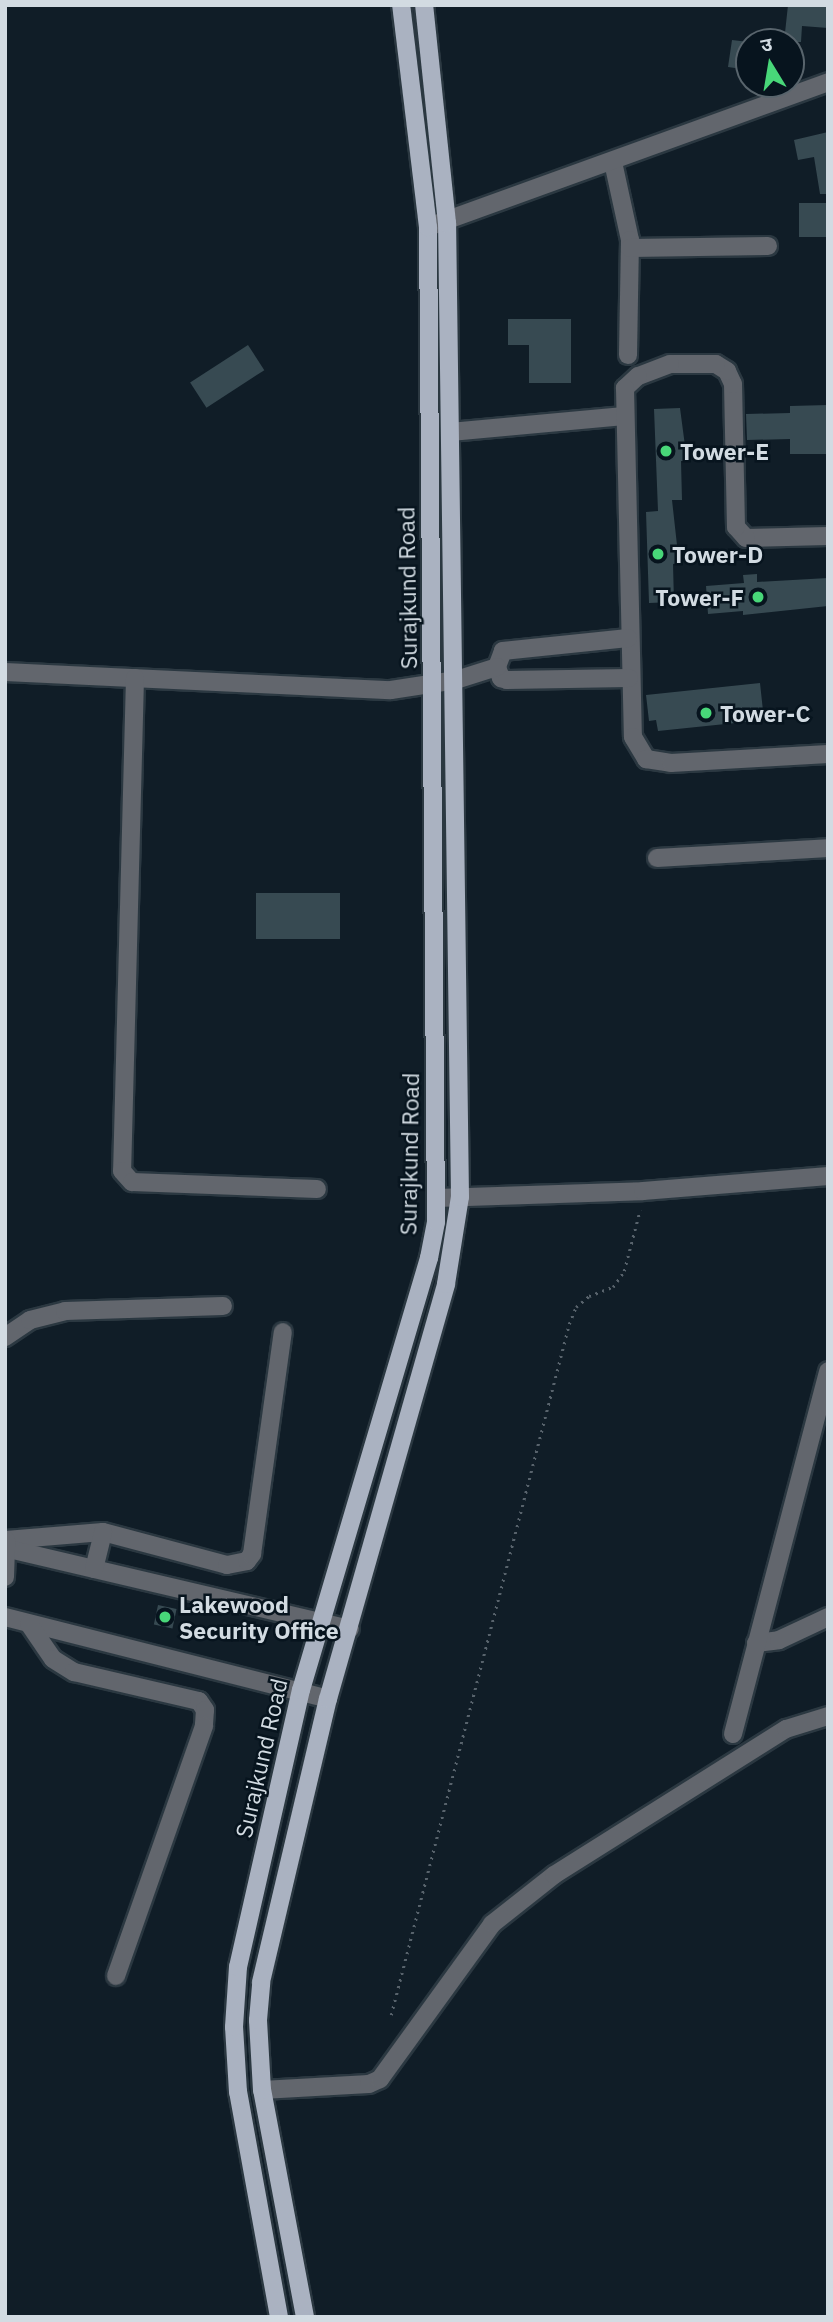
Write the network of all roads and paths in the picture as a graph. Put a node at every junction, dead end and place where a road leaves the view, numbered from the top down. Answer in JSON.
{"nodes":[{"id":1,"x":401,"y":5,"type":"edge"},
{"id":2,"x":424,"y":5,"type":"edge"},
{"id":3,"x":828,"y":82,"type":"edge"},
{"id":4,"x":613,"y":162,"type":"junction"},
{"id":5,"x":447,"y":223,"type":"junction"},
{"id":6,"x":428,"y":227,"type":"junction"},
{"id":7,"x":768,"y":246,"type":"dead end"},
{"id":8,"x":630,"y":248,"type":"junction"},
{"id":9,"x":628,"y":355,"type":"dead end"},
{"id":10,"x":429,"y":395,"type":"junction"},
{"id":11,"x":450,"y":396,"type":"junction"},
{"id":12,"x":623,"y":416,"type":"junction"},
{"id":13,"x":451,"y":432,"type":"junction"},
{"id":14,"x":828,"y":536,"type":"edge"},
{"id":15,"x":628,"y":638,"type":"junction"},
{"id":16,"x":497,"y":667,"type":"junction"},
{"id":17,"x":5,"y":672,"type":"edge"},
{"id":18,"x":135,"y":678,"type":"junction"},
{"id":19,"x":629,"y":678,"type":"junction"},
{"id":20,"x":456,"y":680,"type":"junction"},
{"id":21,"x":432,"y":684,"type":"junction"},
{"id":22,"x":828,"y":754,"type":"edge"},
{"id":23,"x":828,"y":848,"type":"edge"},
{"id":24,"x":657,"y":858,"type":"dead end"},
{"id":25,"x":828,"y":1176,"type":"edge"},
{"id":26,"x":317,"y":1189,"type":"dead end"},
{"id":27,"x":643,"y":1191,"type":"junction"},
{"id":28,"x":460,"y":1197,"type":"junction"},
{"id":29,"x":437,"y":1198,"type":"junction"},
{"id":30,"x":223,"y":1306,"type":"dead end"},
{"id":31,"x":283,"y":1332,"type":"dead end"},
{"id":32,"x":5,"y":1338,"type":"edge"},
{"id":33,"x":828,"y":1371,"type":"edge"},
{"id":34,"x":822,"y":1420,"type":"edge"},
{"id":35,"x":103,"y":1532,"type":"junction"},
{"id":36,"x":7,"y":1542,"type":"edge"},
{"id":37,"x":93,"y":1569,"type":"junction"},
{"id":38,"x":5,"y":1577,"type":"edge"},
{"id":39,"x":5,"y":1617,"type":"edge"},
{"id":40,"x":828,"y":1617,"type":"edge"},
{"id":41,"x":322,"y":1623,"type":"junction"},
{"id":42,"x":29,"y":1624,"type":"junction"},
{"id":43,"x":350,"y":1629,"type":"junction"},
{"id":44,"x":756,"y":1643,"type":"junction"},
{"id":45,"x":301,"y":1690,"type":"junction"},
{"id":46,"x":328,"y":1699,"type":"junction"},
{"id":47,"x":828,"y":1716,"type":"edge"},
{"id":48,"x":733,"y":1734,"type":"dead end"},
{"id":49,"x":116,"y":1976,"type":"dead end"},
{"id":50,"x":391,"y":2015,"type":"dead end"},
{"id":51,"x":262,"y":2090,"type":"junction"},
{"id":52,"x":279,"y":2317,"type":"edge"},
{"id":53,"x":305,"y":2317,"type":"edge"}],
"edges":[{"from":1,"to":6,"type":"main road","name":"Surajkund Road"},
{"from":2,"to":5,"type":"main road","name":"Surajkund Road"},
{"from":3,"to":4,"type":"street"},
{"from":4,"to":5,"type":"street"},
{"from":4,"to":8,"type":"street"},
{"from":5,"to":6,"type":"street"},
{"from":5,"to":11,"type":"main road","name":"Surajkund Road"},
{"from":6,"to":10,"type":"main road","name":"Surajkund Road"},
{"from":7,"to":8,"type":"street"},
{"from":8,"to":9,"type":"street"},
{"from":10,"to":11,"type":"main road"},
{"from":10,"to":21,"type":"main road","name":"Surajkund Road"},
{"from":11,"to":13,"type":"main road","name":"Surajkund Road"},
{"from":12,"to":13,"type":"street"},
{"from":12,"to":14,"type":"street"},
{"from":12,"to":15,"type":"street"},
{"from":13,"to":20,"type":"main road","name":"Surajkund Road"},
{"from":15,"to":16,"type":"street"},
{"from":15,"to":19,"type":"street"},
{"from":16,"to":19,"type":"street"},
{"from":16,"to":20,"type":"street"},
{"from":17,"to":18,"type":"street"},
{"from":18,"to":21,"type":"street"},
{"from":18,"to":26,"type":"street"},
{"from":19,"to":22,"type":"street"},
{"from":20,"to":21,"type":"street"},
{"from":20,"to":28,"type":"main road","name":"Surajkund Road"},
{"from":21,"to":29,"type":"main road","name":"Surajkund Road"},
{"from":23,"to":24,"type":"street"},
{"from":25,"to":27,"type":"street"},
{"from":27,"to":28,"type":"street"},
{"from":27,"to":50,"type":"path"},
{"from":28,"to":29,"type":"street"},
{"from":28,"to":43,"type":"main road","name":"Surajkund Road"},
{"from":29,"to":41,"type":"main road","name":"Surajkund Road"},
{"from":30,"to":32,"type":"street"},
{"from":31,"to":35,"type":"street"},
{"from":33,"to":34,"type":"street"},
{"from":34,"to":44,"type":"street"},
{"from":35,"to":36,"type":"street"},
{"from":35,"to":37,"type":"street"},
{"from":36,"to":37,"type":"street"},
{"from":36,"to":38,"type":"street"},
{"from":37,"to":41,"type":"street"},
{"from":39,"to":42,"type":"street"},
{"from":40,"to":44,"type":"street"},
{"from":41,"to":43,"type":"street"},
{"from":41,"to":45,"type":"main road","name":"Surajkund Road"},
{"from":42,"to":45,"type":"street"},
{"from":42,"to":49,"type":"street"},
{"from":43,"to":46,"type":"main road","name":"Surajkund Road"},
{"from":44,"to":48,"type":"street"},
{"from":45,"to":46,"type":"street"},
{"from":45,"to":52,"type":"main road","name":"Surajkund Road"},
{"from":46,"to":51,"type":"main road","name":"Surajkund Road"},
{"from":47,"to":51,"type":"street"},
{"from":51,"to":53,"type":"main road","name":"Surajkund Road"}]}
